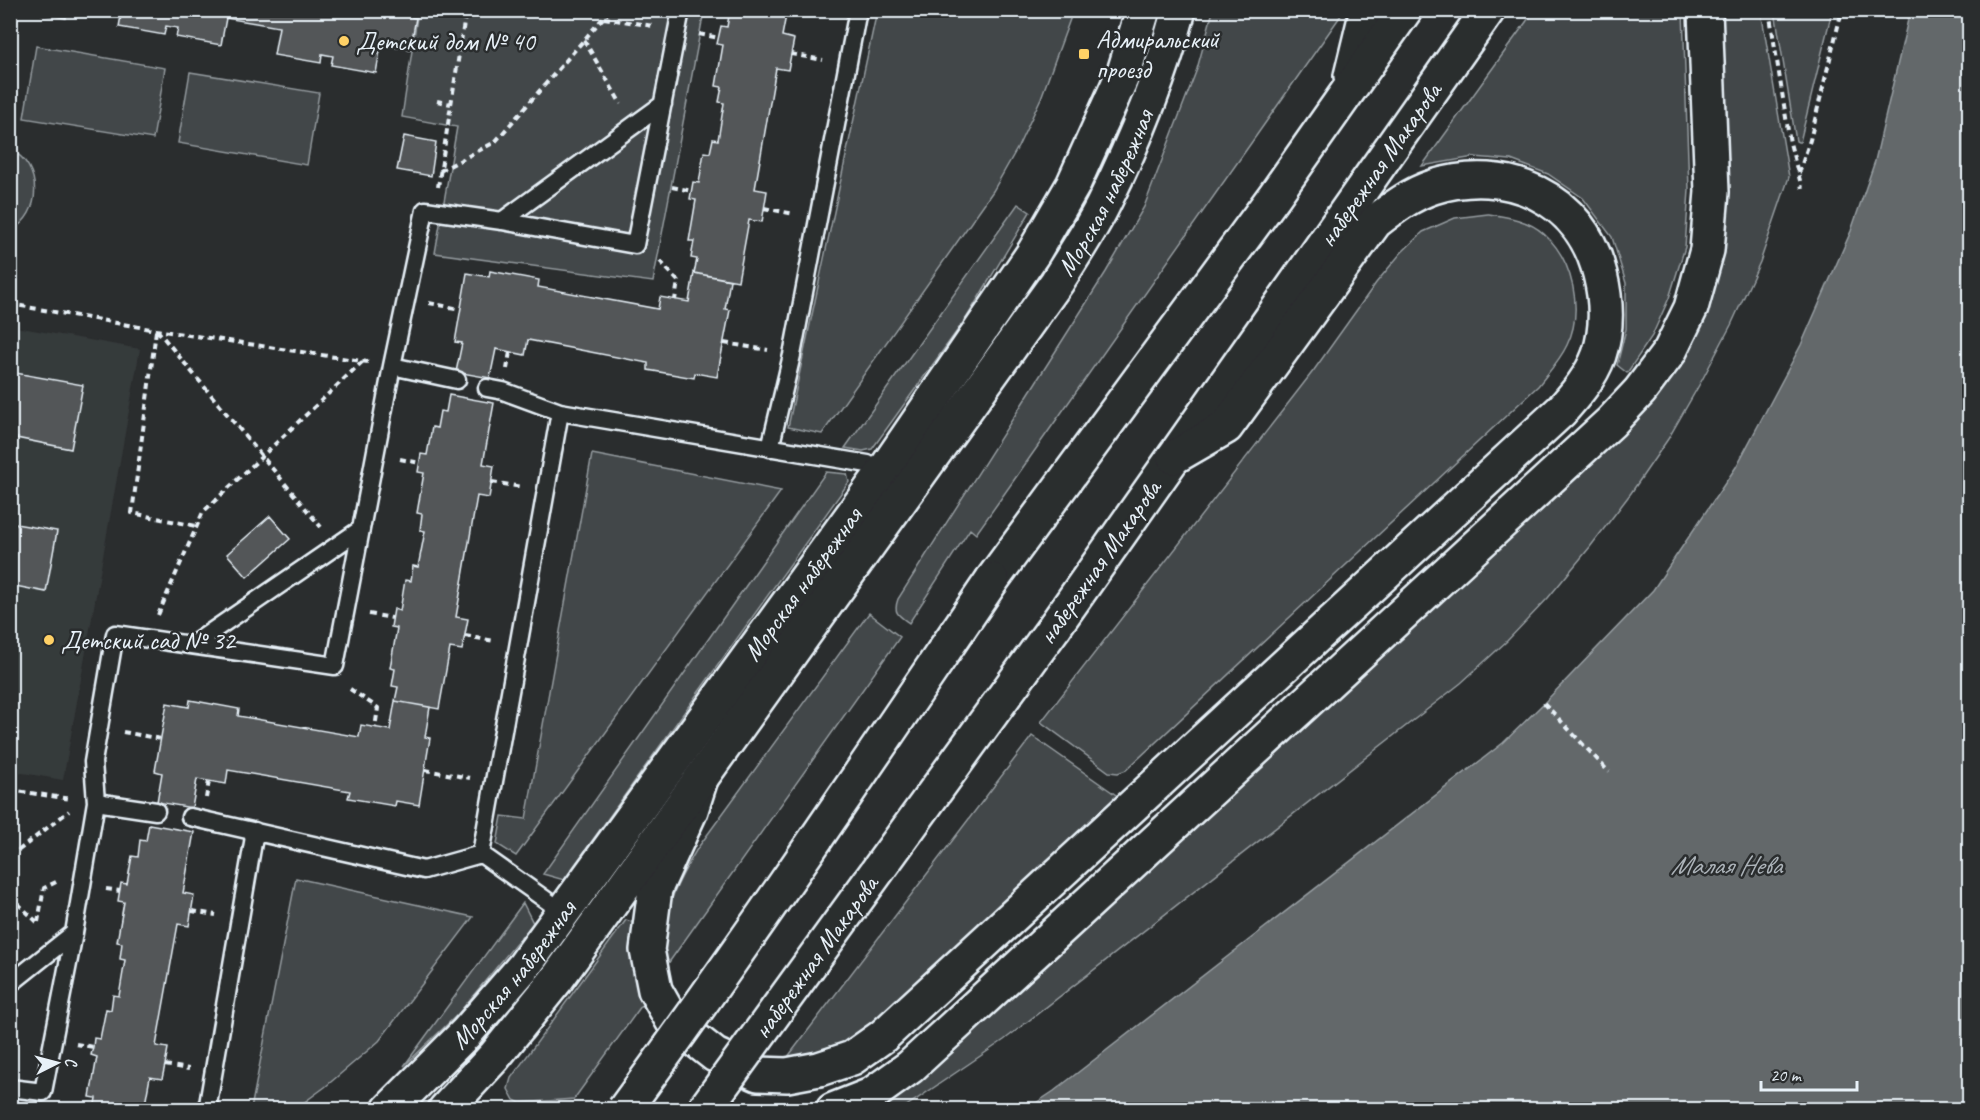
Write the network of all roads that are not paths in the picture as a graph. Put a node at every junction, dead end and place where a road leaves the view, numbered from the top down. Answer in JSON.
{"nodes":[{"id":1,"x":681,"y":10,"type":"edge"},
{"id":2,"x":858,"y":10,"type":"edge"},
{"id":3,"x":1143,"y":10,"type":"edge"},
{"id":4,"x":1179,"y":10,"type":"edge"},
{"id":5,"x":1367,"y":10,"type":"edge"},
{"id":6,"x":1405,"y":10,"type":"edge"},
{"id":7,"x":1488,"y":10,"type":"edge"},
{"id":8,"x":1705,"y":10,"type":"edge"},
{"id":9,"x":1346,"y":94,"type":"junction"},
{"id":10,"x":663,"y":104,"type":"junction"},
{"id":11,"x":502,"y":221,"type":"junction"},
{"id":12,"x":392,"y":366,"type":"junction"},
{"id":13,"x":456,"y":380,"type":"dead end"},
{"id":14,"x":487,"y":388,"type":"dead end"},
{"id":15,"x":560,"y":412,"type":"junction"},
{"id":16,"x":770,"y":448,"type":"junction"},
{"id":17,"x":1174,"y":457,"type":"junction"},
{"id":18,"x":882,"y":474,"type":"junction"},
{"id":19,"x":361,"y":530,"type":"junction"},
{"id":20,"x":192,"y":645,"type":"junction"},
{"id":21,"x":701,"y":779,"type":"junction"},
{"id":22,"x":89,"y":801,"type":"junction"},
{"id":23,"x":156,"y":811,"type":"dead end"},
{"id":24,"x":190,"y":817,"type":"dead end"},
{"id":25,"x":255,"y":831,"type":"junction"},
{"id":26,"x":481,"y":854,"type":"junction"},
{"id":27,"x":563,"y":912,"type":"junction"},
{"id":28,"x":68,"y":939,"type":"junction"},
{"id":29,"x":10,"y":984,"type":"edge"},
{"id":30,"x":10,"y":1088,"type":"edge"},
{"id":31,"x":207,"y":1110,"type":"edge"},
{"id":32,"x":389,"y":1110,"type":"edge"},
{"id":33,"x":445,"y":1110,"type":"edge"},
{"id":34,"x":624,"y":1110,"type":"edge"},
{"id":35,"x":704,"y":1110,"type":"edge"},
{"id":36,"x":833,"y":1110,"type":"edge"}],
"edges":[{"from":1,"to":10,"type":"lane"},
{"from":2,"to":16,"type":"lane"},
{"from":3,"to":18,"type":"main road","name":"Морская набережная"},
{"from":4,"to":21,"type":"main road","name":"Морская набережная"},
{"from":5,"to":9,"type":"main road"},
{"from":6,"to":9,"type":"main road"},
{"from":7,"to":17,"type":"main road","name":"набережная Макарова"},
{"from":8,"to":36,"type":"main road"},
{"from":9,"to":34,"type":"main road","bridge":true},
{"from":10,"to":11,"type":"lane"},
{"from":10,"to":11,"type":"lane"},
{"from":11,"to":12,"type":"lane"},
{"from":12,"to":13,"type":"lane"},
{"from":12,"to":19,"type":"lane"},
{"from":14,"to":15,"type":"lane"},
{"from":15,"to":16,"type":"lane"},
{"from":15,"to":26,"type":"lane"},
{"from":16,"to":18,"type":"lane"},
{"from":17,"to":21,"type":"main road"},
{"from":17,"to":35,"type":"main road","name":"набережная Макарова","bridge":true},
{"from":18,"to":27,"type":"main road","name":"Морская набережная"},
{"from":19,"to":20,"type":"lane"},
{"from":19,"to":20,"type":"lane"},
{"from":20,"to":22,"type":"lane"},
{"from":21,"to":33,"type":"main road","name":"Морская набережная"},
{"from":22,"to":23,"type":"lane"},
{"from":22,"to":28,"type":"lane"},
{"from":24,"to":25,"type":"lane"},
{"from":25,"to":26,"type":"lane"},
{"from":25,"to":31,"type":"lane"},
{"from":26,"to":27,"type":"lane"},
{"from":27,"to":32,"type":"main road","name":"Морская набережная"},
{"from":28,"to":29,"type":"lane"},
{"from":28,"to":30,"type":"lane"}]}
